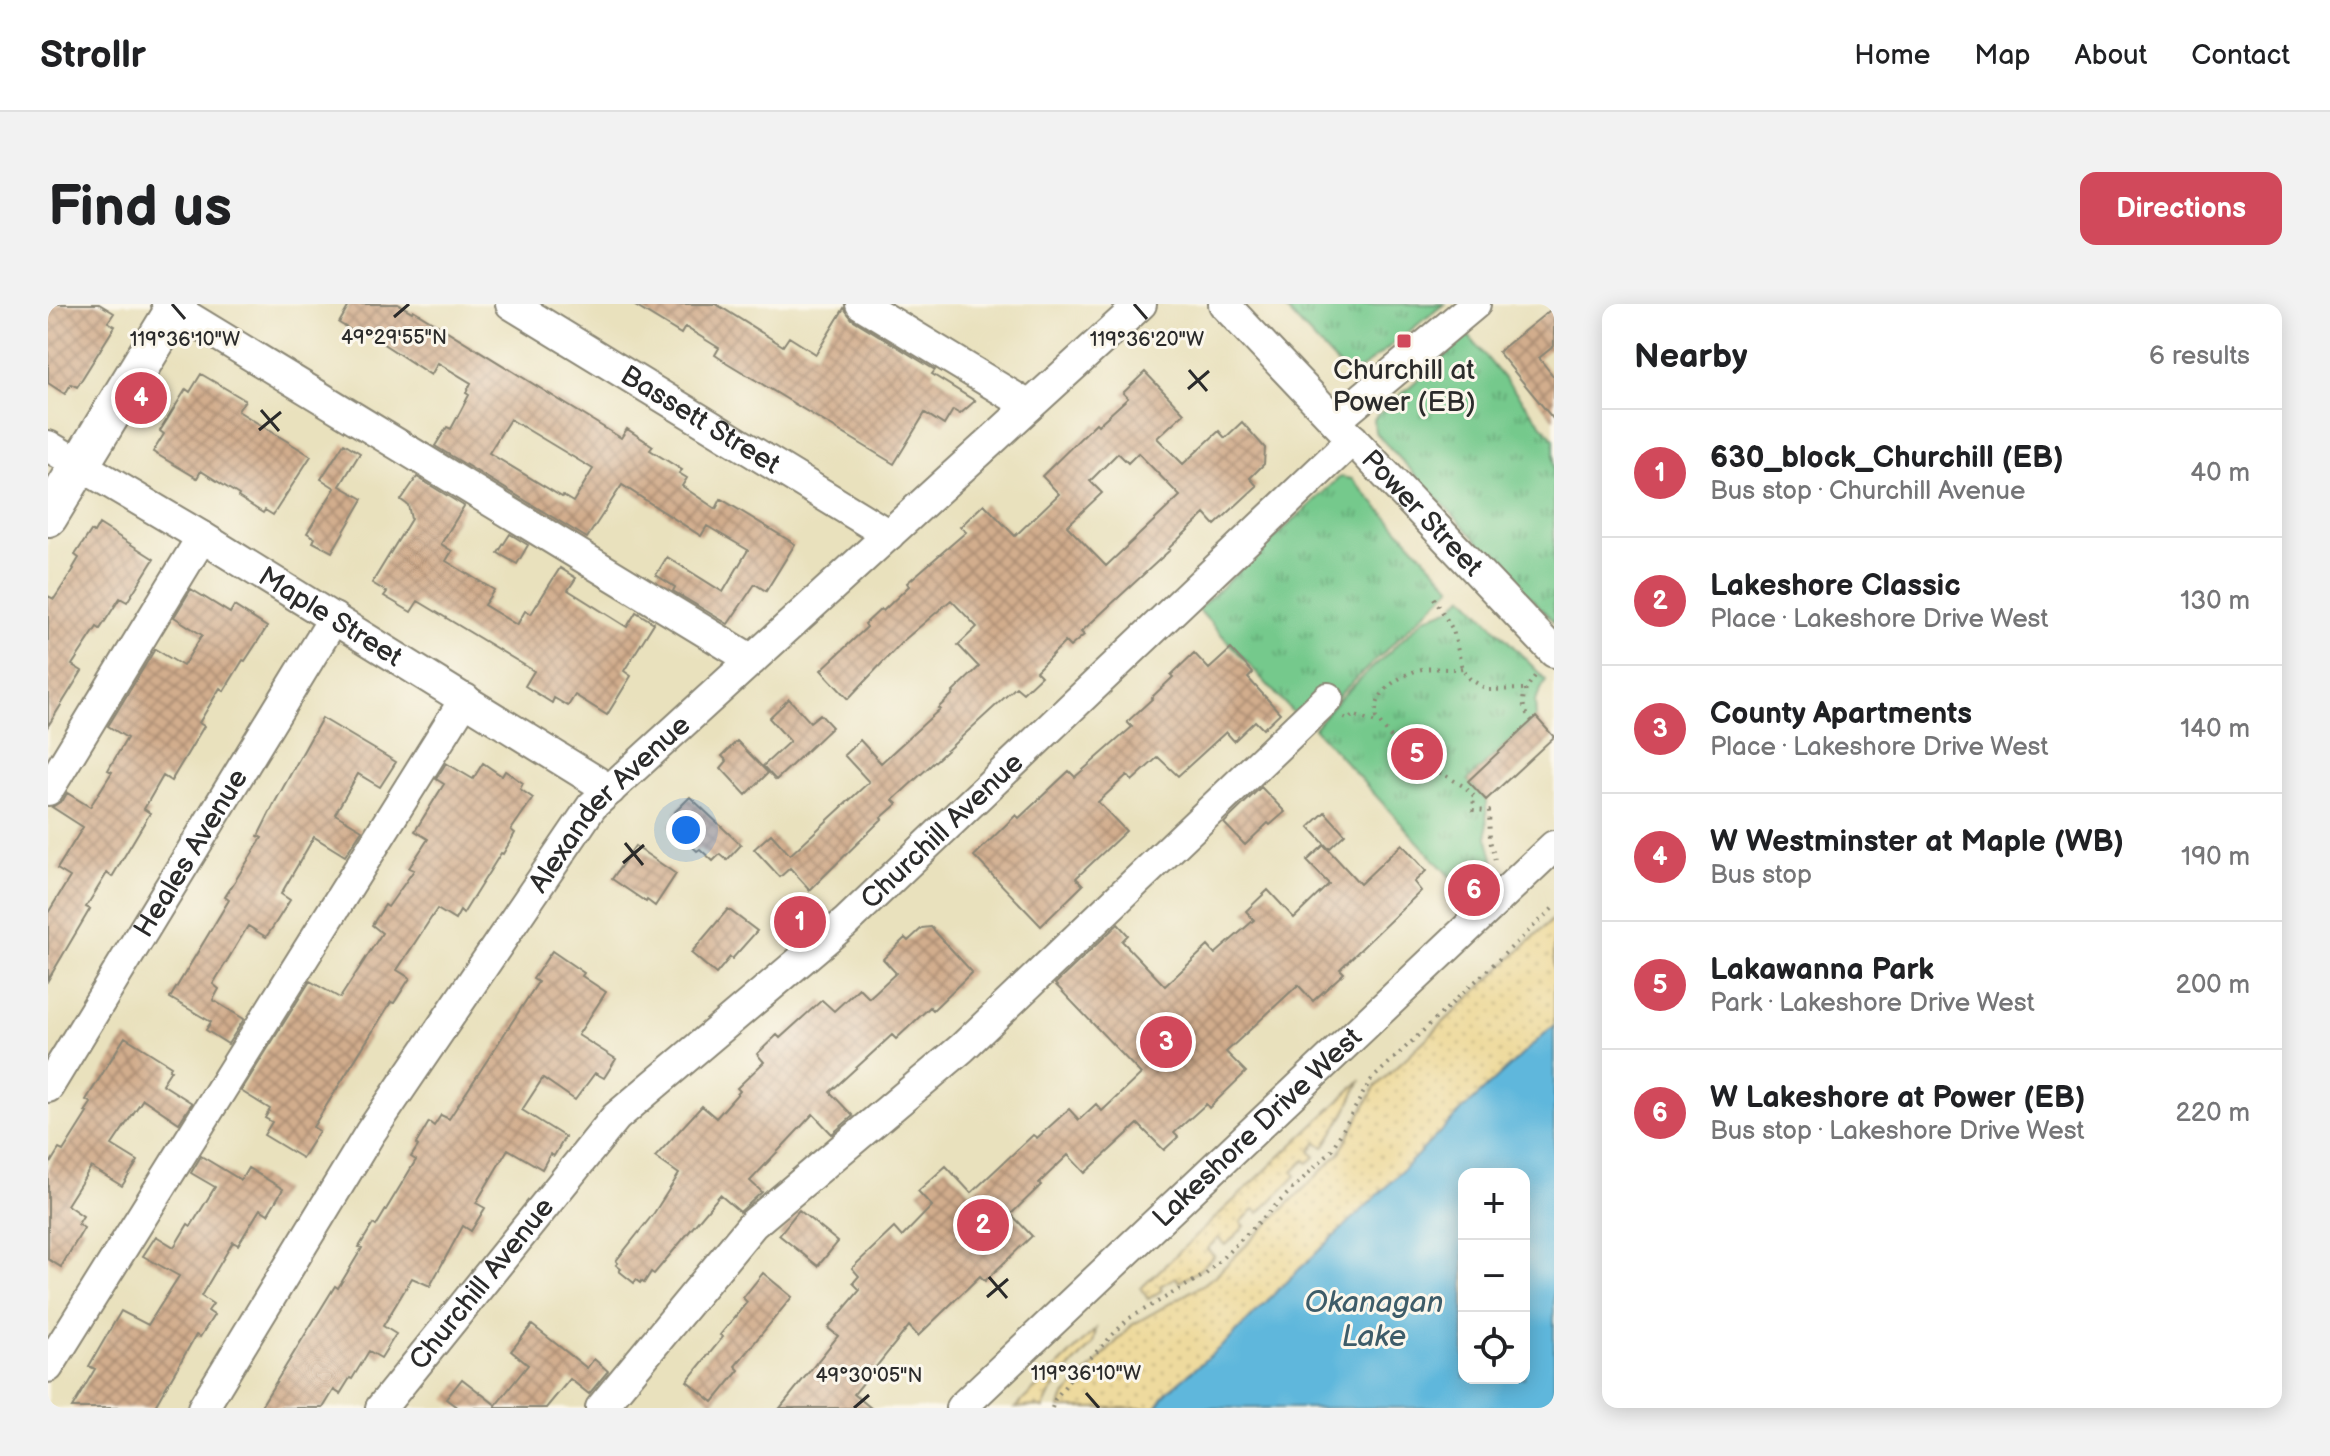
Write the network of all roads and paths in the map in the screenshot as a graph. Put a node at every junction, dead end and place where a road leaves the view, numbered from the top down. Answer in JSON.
{"nodes":[{"id":1,"x":511,"y":304,"type":"edge"},
{"id":2,"x":861,"y":304,"type":"edge"},
{"id":3,"x":1141,"y":304,"type":"edge"},
{"id":4,"x":1224,"y":304,"type":"edge"},
{"id":5,"x":1475,"y":304,"type":"edge"},
{"id":6,"x":173,"y":306,"type":"edge"},
{"id":7,"x":1029,"y":406,"type":"junction"},
{"id":8,"x":1344,"y":430,"type":"junction"},
{"id":9,"x":48,"y":446,"type":"edge"},
{"id":10,"x":80,"y":465,"type":"junction"},
{"id":11,"x":48,"y":517,"type":"edge"},
{"id":12,"x":889,"y":535,"type":"junction"},
{"id":13,"x":202,"y":537,"type":"junction"},
{"id":14,"x":1434,"y":598,"type":"dead end"},
{"id":15,"x":334,"y":618,"type":"junction"},
{"id":16,"x":1554,"y":652,"type":"edge"},
{"id":17,"x":752,"y":660,"type":"junction"},
{"id":18,"x":1462,"y":668,"type":"junction"},
{"id":19,"x":1525,"y":689,"type":"junction"},
{"id":20,"x":465,"y":699,"type":"junction"},
{"id":21,"x":1335,"y":707,"type":"joint"},
{"id":22,"x":1532,"y":721,"type":"dead end"},
{"id":23,"x":1381,"y":725,"type":"junction"},
{"id":24,"x":1436,"y":745,"type":"dead end"},
{"id":25,"x":1432,"y":770,"type":"junction"},
{"id":26,"x":48,"y":790,"type":"edge"},
{"id":27,"x":610,"y":790,"type":"junction"},
{"id":28,"x":1554,"y":846,"type":"edge"},
{"id":29,"x":1497,"y":866,"type":"dead end"},
{"id":30,"x":1554,"y":907,"type":"edge"},
{"id":31,"x":48,"y":1087,"type":"edge"},
{"id":32,"x":48,"y":1367,"type":"edge"},
{"id":33,"x":203,"y":1408,"type":"edge"},
{"id":34,"x":381,"y":1408,"type":"edge"},
{"id":35,"x":601,"y":1408,"type":"edge"},
{"id":36,"x":961,"y":1408,"type":"edge"},
{"id":37,"x":1052,"y":1408,"type":"edge"}],
"edges":[{"from":1,"to":12,"type":"street","name":"Bassett Street"},
{"from":2,"to":7,"type":"street"},
{"from":3,"to":7,"type":"street","name":"Alexander Avenue"},
{"from":4,"to":8,"type":"street","name":"Power Street"},
{"from":5,"to":8,"type":"street","name":"Churchill Avenue"},
{"from":6,"to":10,"type":"main road"},
{"from":6,"to":17,"type":"street"},
{"from":7,"to":12,"type":"street","name":"Alexander Avenue"},
{"from":8,"to":16,"type":"street","name":"Power Street"},
{"from":8,"to":34,"type":"street","name":"Churchill Avenue"},
{"from":9,"to":10,"type":"street","name":"Maple Street"},
{"from":10,"to":11,"type":"main road"},
{"from":10,"to":13,"type":"street","name":"Maple Street"},
{"from":12,"to":17,"type":"street","name":"Alexander Avenue"},
{"from":13,"to":15,"type":"street","name":"Maple Street"},
{"from":13,"to":26,"type":"street"},
{"from":14,"to":18,"type":"path"},
{"from":15,"to":20,"type":"street","name":"Maple Street"},
{"from":15,"to":31,"type":"street","name":"Heales Avenue"},
{"from":16,"to":19,"type":"path"},
{"from":17,"to":27,"type":"street","name":"Alexander Avenue"},
{"from":18,"to":19,"type":"path"},
{"from":18,"to":23,"type":"path"},
{"from":19,"to":22,"type":"path"},
{"from":20,"to":27,"type":"street","name":"Maple Street"},
{"from":20,"to":32,"type":"street"},
{"from":21,"to":23,"type":"path"},
{"from":21,"to":35,"type":"street"},
{"from":23,"to":25,"type":"path"},
{"from":24,"to":25,"type":"path"},
{"from":25,"to":29,"type":"path"},
{"from":27,"to":33,"type":"street","name":"Alexander Avenue"},
{"from":28,"to":36,"type":"street","name":"Lakeshore Drive West"},
{"from":30,"to":37,"type":"path"}]}
